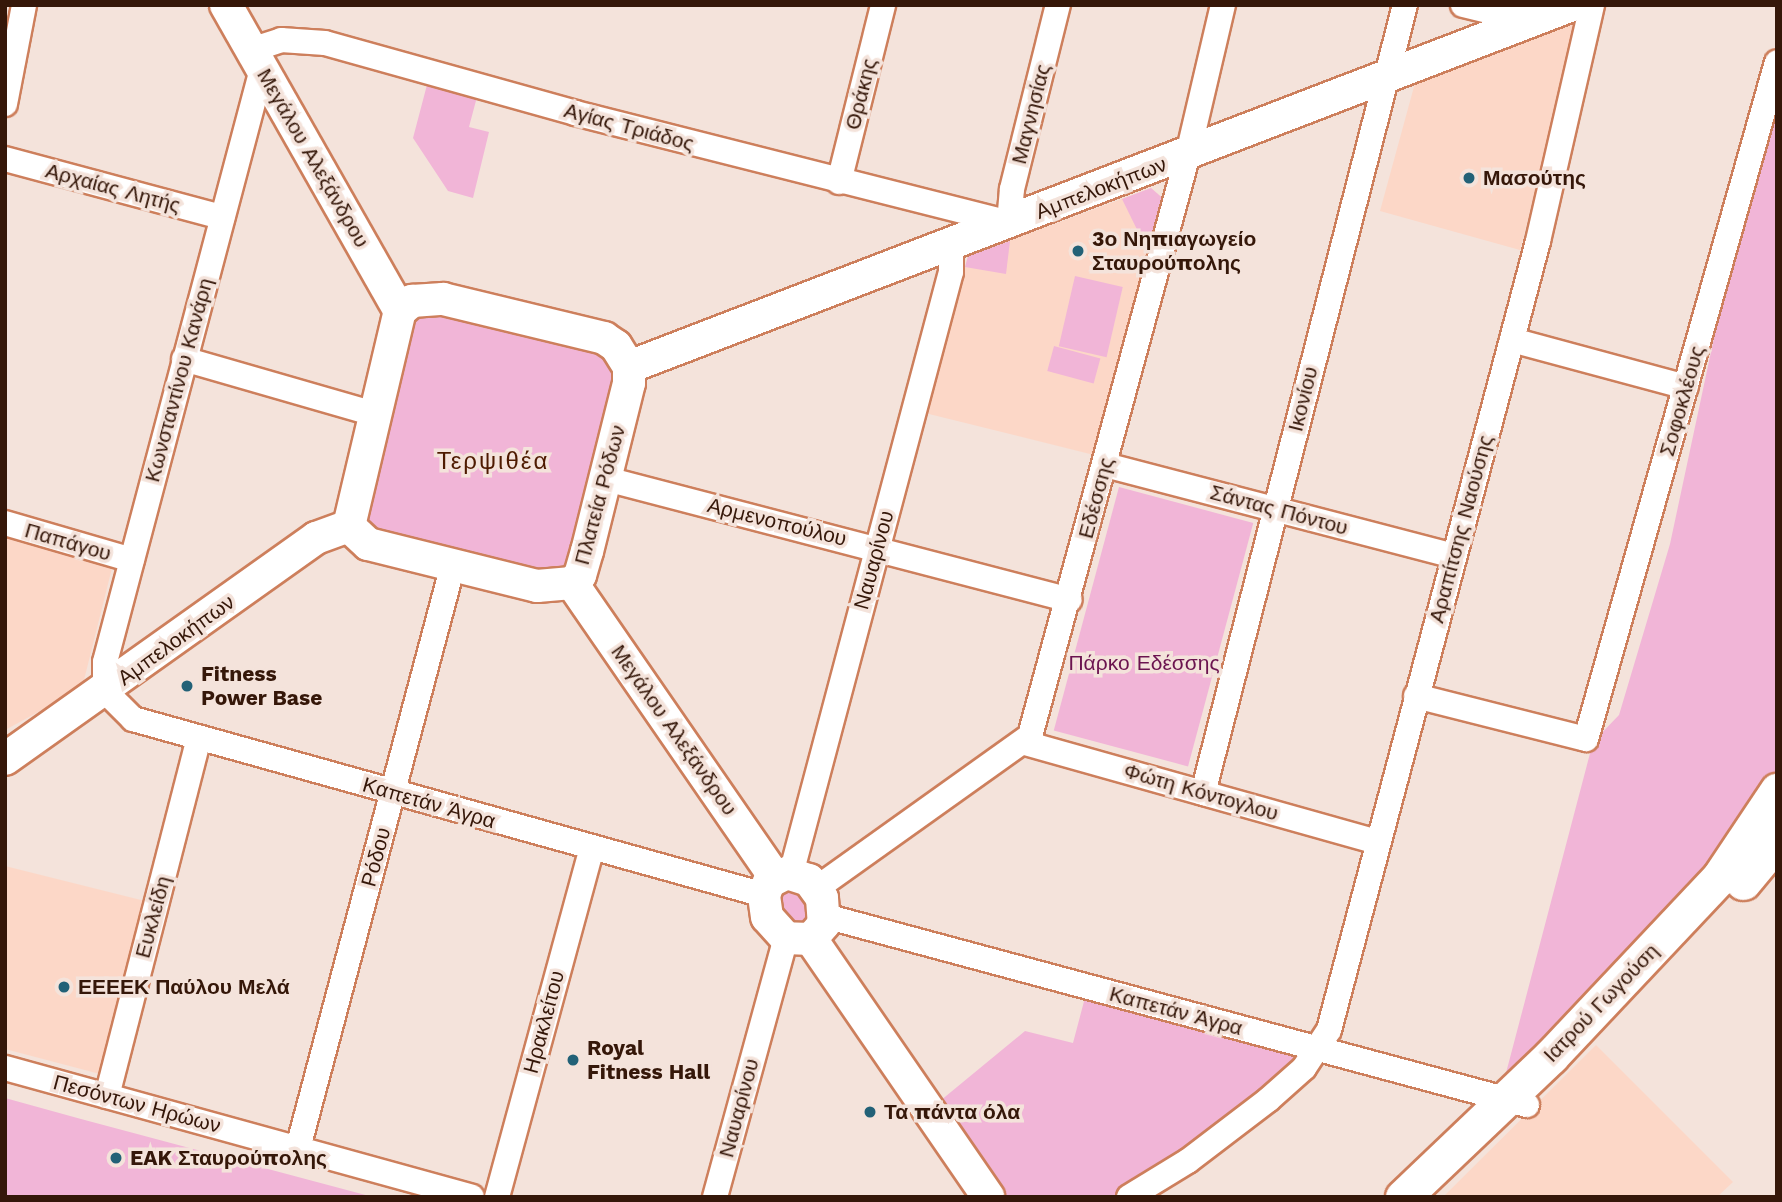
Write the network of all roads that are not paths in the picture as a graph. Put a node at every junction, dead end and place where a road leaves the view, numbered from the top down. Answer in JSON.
{"nodes":[{"id":1,"x":24,"y":5,"type":"edge"},
{"id":2,"x":226,"y":5,"type":"edge"},
{"id":3,"x":883,"y":5,"type":"edge"},
{"id":4,"x":1058,"y":5,"type":"edge"},
{"id":5,"x":1223,"y":5,"type":"edge"},
{"id":6,"x":1405,"y":5,"type":"edge"},
{"id":7,"x":1463,"y":5,"type":"edge"},
{"id":8,"x":1572,"y":5,"type":"edge"},
{"id":9,"x":1592,"y":5,"type":"edge"},
{"id":10,"x":1530,"y":21,"type":"junction"},
{"id":11,"x":256,"y":60,"type":"junction"},
{"id":12,"x":1777,"y":62,"type":"edge"},
{"id":13,"x":1383,"y":78,"type":"junction"},
{"id":14,"x":5,"y":104,"type":"edge"},
{"id":15,"x":1188,"y":154,"type":"junction"},
{"id":16,"x":5,"y":159,"type":"edge"},
{"id":17,"x":839,"y":182,"type":"junction"},
{"id":18,"x":222,"y":217,"type":"junction"},
{"id":19,"x":1009,"y":223,"type":"junction"},
{"id":20,"x":951,"y":246,"type":"junction"},
{"id":21,"x":400,"y":311,"type":"junction"},
{"id":22,"x":1512,"y":340,"type":"junction"},
{"id":23,"x":184,"y":359,"type":"junction"},
{"id":24,"x":629,"y":367,"type":"junction"},
{"id":25,"x":1686,"y":387,"type":"junction"},
{"id":26,"x":375,"y":414,"type":"junction"},
{"id":27,"x":1105,"y":465,"type":"junction"},
{"id":28,"x":606,"y":479,"type":"junction"},
{"id":29,"x":1275,"y":509,"type":"junction"},
{"id":30,"x":5,"y":523,"type":"edge"},
{"id":31,"x":349,"y":526,"type":"junction"},
{"id":32,"x":878,"y":547,"type":"junction"},
{"id":33,"x":1454,"y":556,"type":"junction"},
{"id":34,"x":132,"y":560,"type":"junction"},
{"id":35,"x":453,"y":565,"type":"junction"},
{"id":36,"x":572,"y":583,"type":"junction"},
{"id":37,"x":1069,"y":600,"type":"junction"},
{"id":38,"x":105,"y":691,"type":"junction"},
{"id":39,"x":1416,"y":696,"type":"junction"},
{"id":40,"x":199,"y":738,"type":"junction"},
{"id":41,"x":1025,"y":743,"type":"junction"},
{"id":42,"x":5,"y":759,"type":"edge"},
{"id":43,"x":1777,"y":791,"type":"edge"},
{"id":44,"x":394,"y":793,"type":"junction"},
{"id":45,"x":1203,"y":793,"type":"junction"},
{"id":46,"x":1777,"y":841,"type":"edge"},
{"id":47,"x":1377,"y":842,"type":"junction"},
{"id":48,"x":592,"y":848,"type":"junction"},
{"id":49,"x":795,"y":904,"type":"junction"},
{"id":50,"x":1319,"y":1050,"type":"junction"},
{"id":51,"x":5,"y":1068,"type":"edge"},
{"id":52,"x":107,"y":1096,"type":"junction"},
{"id":53,"x":1516,"y":1102,"type":"junction"},
{"id":54,"x":298,"y":1149,"type":"junction"},
{"id":55,"x":472,"y":1197,"type":"edge"},
{"id":56,"x":496,"y":1197,"type":"edge"},
{"id":57,"x":715,"y":1197,"type":"edge"},
{"id":58,"x":988,"y":1197,"type":"edge"},
{"id":59,"x":1129,"y":1197,"type":"edge"},
{"id":60,"x":1403,"y":1197,"type":"edge"},
{"id":61,"x":1434,"y":1197,"type":"edge"}],
"edges":[{"from":1,"to":14,"type":"street"},
{"from":2,"to":11,"type":"street","name":"Μεγάλου Αλεξάνδρου"},
{"from":3,"to":17,"type":"street","name":"Θράκης"},
{"from":4,"to":19,"type":"street","name":"Μαγνησίας"},
{"from":5,"to":15,"type":"street","name":"Εδέσσης"},
{"from":6,"to":13,"type":"street","name":"Ικονίου"},
{"from":7,"to":10,"type":"street"},
{"from":8,"to":10,"type":"street","name":"Αμπελοκήπων"},
{"from":9,"to":22,"type":"street","name":"Αραπίτσης Ναούσης"},
{"from":10,"to":13,"type":"street","name":"Αμπελοκήπων"},
{"from":11,"to":17,"type":"street","name":"Αγίας Τριάδος"},
{"from":11,"to":18,"type":"street","name":"Κωνσταντίνου Κανάρη"},
{"from":11,"to":21,"type":"street","name":"Μεγάλου Αλεξάνδρου"},
{"from":12,"to":25,"type":"street","name":"Σοφοκλέους"},
{"from":13,"to":15,"type":"street","name":"Αμπελοκήπων"},
{"from":13,"to":29,"type":"street","name":"Ικονίου"},
{"from":15,"to":19,"type":"street","name":"Αμπελοκήπων"},
{"from":15,"to":27,"type":"street","name":"Εδέσσης"},
{"from":16,"to":18,"type":"street","name":"Αρχαίας Λητής"},
{"from":17,"to":19,"type":"street","name":"Αγίας Τριάδος"},
{"from":18,"to":23,"type":"street","name":"Κωνσταντίνου Κανάρη"},
{"from":19,"to":20,"type":"street","name":"Αμπελοκήπων"},
{"from":20,"to":24,"type":"street","name":"Αμπελοκήπων"},
{"from":20,"to":32,"type":"street","name":"Ναυαρίνου"},
{"from":21,"to":24,"type":"street"},
{"from":21,"to":26,"type":"street"},
{"from":22,"to":25,"type":"street"},
{"from":22,"to":33,"type":"street","name":"Αραπίτσης Ναούσης"},
{"from":23,"to":26,"type":"street"},
{"from":23,"to":34,"type":"street","name":"Κωνσταντίνου Κανάρη"},
{"from":24,"to":28,"type":"street","name":"Πλατεία Ρόδων"},
{"from":25,"to":39,"type":"street","name":"Σοφοκλέους"},
{"from":26,"to":31,"type":"street"},
{"from":27,"to":29,"type":"street","name":"Σάντας Πόντου"},
{"from":27,"to":37,"type":"street","name":"Εδέσσης"},
{"from":28,"to":32,"type":"street","name":"Αρμενοπούλου"},
{"from":28,"to":36,"type":"street","name":"Πλατεία Ρόδων"},
{"from":29,"to":33,"type":"street","name":"Σάντας Πόντου"},
{"from":29,"to":45,"type":"street","name":"Ικονίου"},
{"from":30,"to":34,"type":"street","name":"Παπάγου"},
{"from":31,"to":35,"type":"street","name":"Πλατεία Ρόδων"},
{"from":31,"to":38,"type":"street","name":"Αμπελοκήπων"},
{"from":32,"to":37,"type":"street","name":"Αρμενοπούλου"},
{"from":32,"to":49,"type":"street","name":"Ναυαρίνου"},
{"from":33,"to":39,"type":"street","name":"Αραπίτσης Ναούσης"},
{"from":34,"to":38,"type":"street","name":"Κωνσταντίνου Κανάρη"},
{"from":35,"to":36,"type":"street","name":"Πλατεία Ρόδων"},
{"from":35,"to":44,"type":"street","name":"Ρόδου"},
{"from":36,"to":49,"type":"street","name":"Μεγάλου Αλεξάνδρου"},
{"from":37,"to":41,"type":"street","name":"Εδέσσης"},
{"from":38,"to":40,"type":"street","name":"Καπετάν Άγρα"},
{"from":38,"to":42,"type":"street","name":"Αμπελοκήπων"},
{"from":39,"to":47,"type":"street","name":"Αραπίτσης Ναούσης"},
{"from":40,"to":44,"type":"street","name":"Καπετάν Άγρα"},
{"from":40,"to":52,"type":"street","name":"Ευκλείδη"},
{"from":41,"to":45,"type":"street","name":"Φώτη Κόντογλου"},
{"from":41,"to":49,"type":"street"},
{"from":43,"to":53,"type":"main road","name":"Ιατρού Γωγούση"},
{"from":44,"to":48,"type":"street","name":"Καπετάν Άγρα"},
{"from":44,"to":54,"type":"street","name":"Ρόδου"},
{"from":45,"to":47,"type":"street","name":"Φώτη Κόντογλου"},
{"from":46,"to":53,"type":"main road","name":"Ιατρού Γωγούση"},
{"from":47,"to":50,"type":"street","name":"Αραπίτσης Ναούσης"},
{"from":48,"to":49,"type":"street","name":"Καπετάν Άγρα"},
{"from":48,"to":56,"type":"street","name":"Ηρακλείτου"},
{"from":49,"to":50,"type":"street","name":"Καπετάν Άγρα"},
{"from":49,"to":57,"type":"street","name":"Ναυαρίνου"},
{"from":49,"to":58,"type":"street","name":"Μεγάλου Αλεξάνδρου"},
{"from":50,"to":53,"type":"street","name":"Καπετάν Άγρα"},
{"from":50,"to":59,"type":"street","name":"Αραπίτσης Ναούσης"},
{"from":51,"to":52,"type":"street","name":"Πεσόντων Ηρώων"},
{"from":52,"to":54,"type":"street","name":"Πεσόντων Ηρώων"},
{"from":53,"to":60,"type":"main road","name":"Ιατρού Γωγούση"},
{"from":53,"to":61,"type":"main road","name":"Ιατρού Γωγούση"},
{"from":54,"to":55,"type":"street","name":"Πεσόντων Ηρώων"}]}
